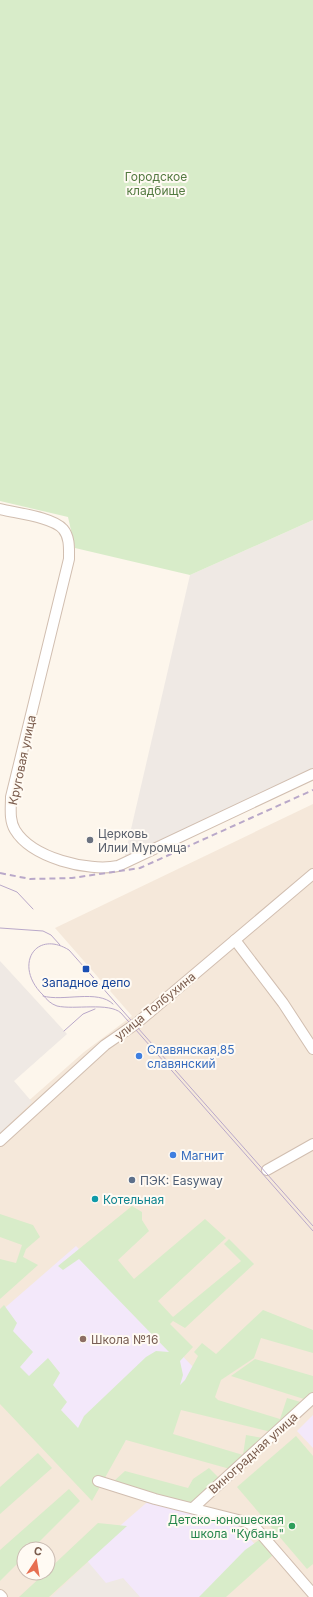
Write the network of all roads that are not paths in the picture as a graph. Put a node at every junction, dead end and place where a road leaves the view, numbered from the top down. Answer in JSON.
{"nodes":[{"id":1,"x":0,"y":509,"type":"edge"},
{"id":2,"x":313,"y":774,"type":"edge"},
{"id":3,"x":313,"y":874,"type":"edge"},
{"id":4,"x":234,"y":940,"type":"junction"},
{"id":5,"x":313,"y":1049,"type":"edge"},
{"id":6,"x":0,"y":1141,"type":"edge"},
{"id":7,"x":313,"y":1144,"type":"edge"},
{"id":8,"x":267,"y":1170,"type":"dead end"},
{"id":9,"x":313,"y":1398,"type":"edge"},
{"id":10,"x":98,"y":1481,"type":"dead end"},
{"id":11,"x":193,"y":1508,"type":"junction"},
{"id":12,"x":313,"y":1594,"type":"edge"},
{"id":13,"x":0,"y":1595,"type":"edge"},
{"id":14,"x":2,"y":1597,"type":"edge"}],
"edges":[{"from":1,"to":2,"type":"street","name":"Круговая улица"},
{"from":3,"to":4,"type":"street","name":"улица Толбухина"},
{"from":4,"to":5,"type":"street"},
{"from":4,"to":6,"type":"street","name":"улица Толбухина"},
{"from":7,"to":8,"type":"street"},
{"from":9,"to":11,"type":"street","name":"Виноградная улица"},
{"from":10,"to":11,"type":"street"},
{"from":11,"to":12,"type":"street"},
{"from":13,"to":14,"type":"street"}]}
